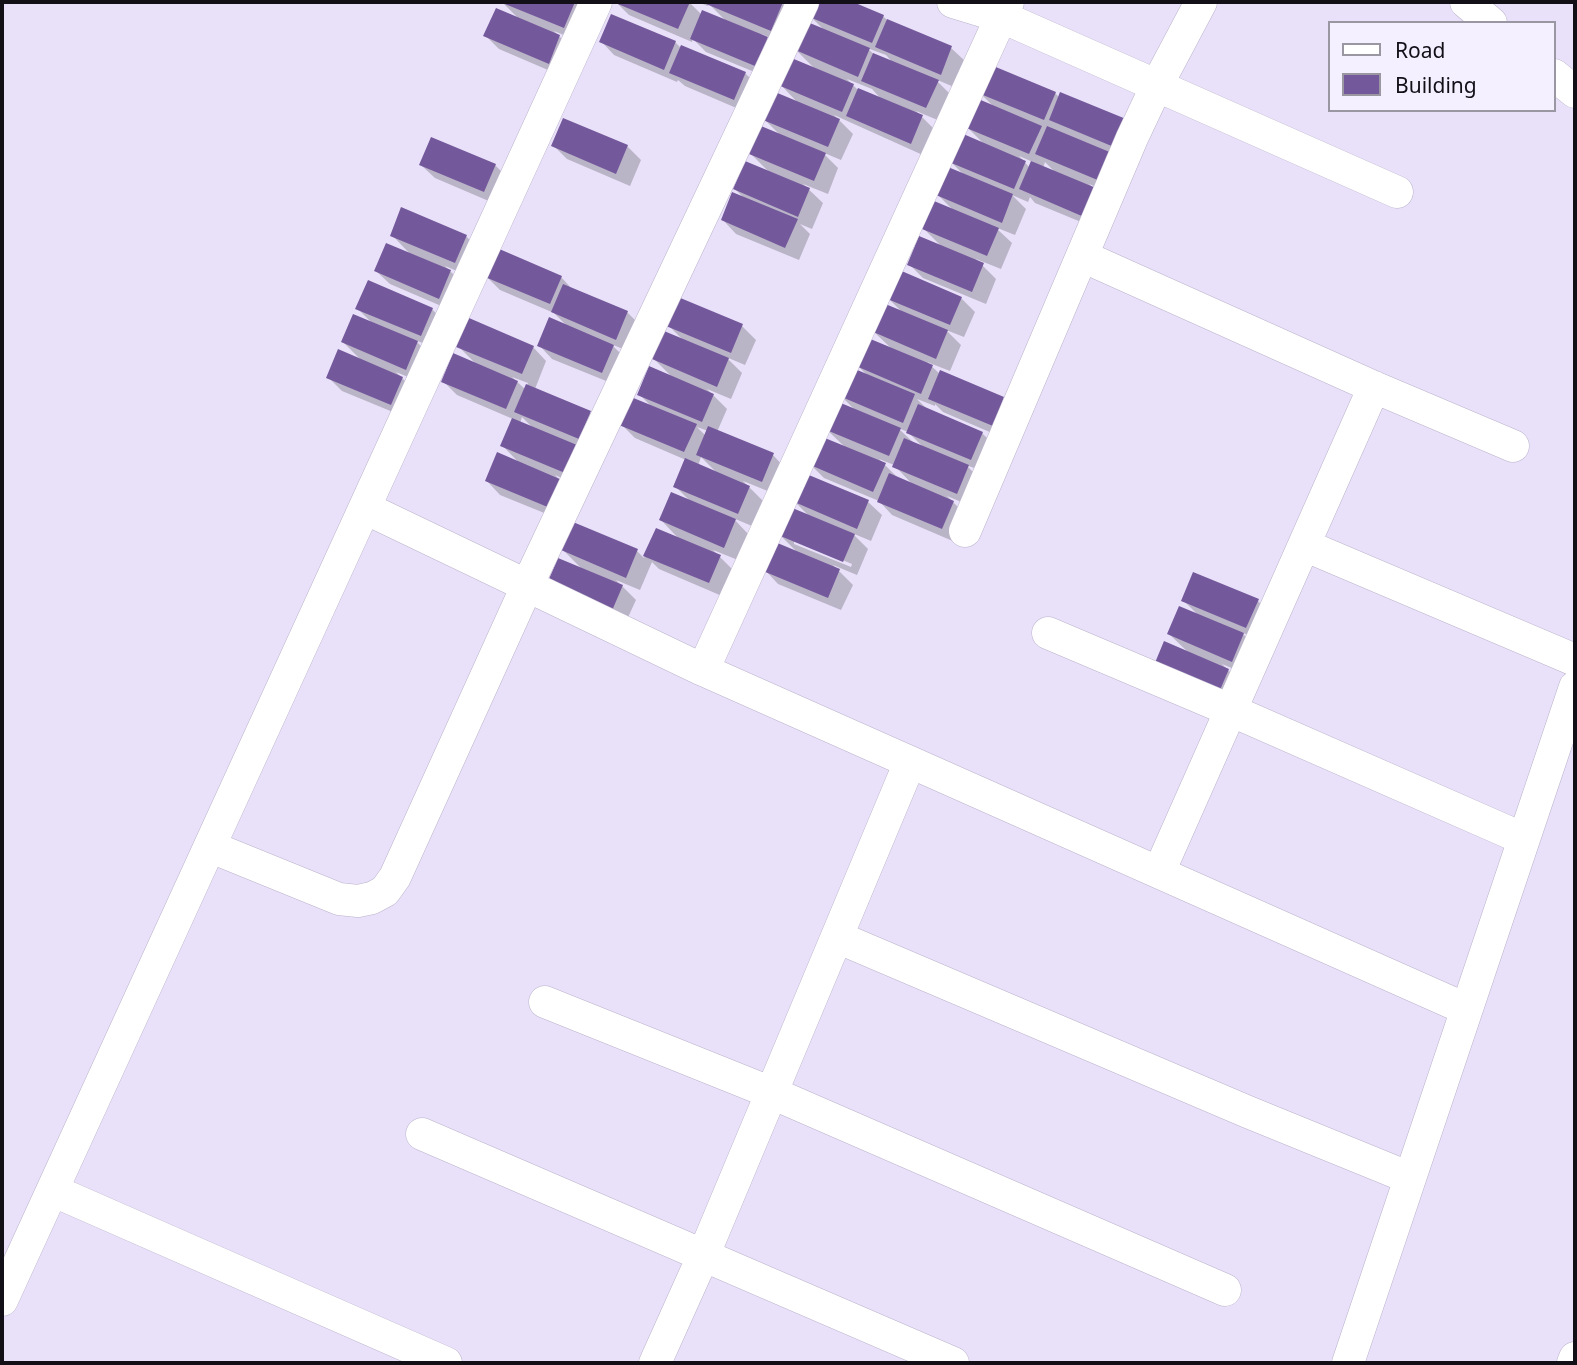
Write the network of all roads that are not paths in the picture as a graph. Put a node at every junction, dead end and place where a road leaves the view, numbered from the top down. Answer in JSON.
{"nodes":[{"id":1,"x":597,"y":2,"type":"edge"},
{"id":2,"x":803,"y":2,"type":"edge"},
{"id":3,"x":953,"y":2,"type":"edge"},
{"id":4,"x":1201,"y":2,"type":"edge"},
{"id":5,"x":1466,"y":2,"type":"edge"},
{"id":6,"x":1005,"y":9,"type":"edge"},
{"id":7,"x":1489,"y":21,"type":"edge"},
{"id":8,"x":1556,"y":77,"type":"edge"},
{"id":9,"x":1157,"y":85,"type":"junction"},
{"id":10,"x":1575,"y":92,"type":"edge"},
{"id":11,"x":1397,"y":192,"type":"dead end"},
{"id":12,"x":1082,"y":256,"type":"junction"},
{"id":13,"x":1374,"y":387,"type":"junction"},
{"id":14,"x":1513,"y":446,"type":"dead end"},
{"id":15,"x":365,"y":509,"type":"junction"},
{"id":16,"x":965,"y":531,"type":"dead end"},
{"id":17,"x":1304,"y":545,"type":"junction"},
{"id":18,"x":527,"y":586,"type":"junction"},
{"id":19,"x":1048,"y":633,"type":"dead end"},
{"id":20,"x":1575,"y":660,"type":"edge"},
{"id":21,"x":703,"y":670,"type":"junction"},
{"id":22,"x":1575,"y":687,"type":"edge"},
{"id":23,"x":1230,"y":710,"type":"junction"},
{"id":24,"x":910,"y":762,"type":"junction"},
{"id":25,"x":1524,"y":839,"type":"junction"},
{"id":26,"x":211,"y":847,"type":"junction"},
{"id":27,"x":1159,"y":872,"type":"junction"},
{"id":28,"x":836,"y":937,"type":"junction"},
{"id":29,"x":545,"y":1002,"type":"dead end"},
{"id":30,"x":1466,"y":1009,"type":"junction"},
{"id":31,"x":772,"y":1093,"type":"junction"},
{"id":32,"x":422,"y":1134,"type":"dead end"},
{"id":33,"x":1410,"y":1178,"type":"junction"},
{"id":34,"x":54,"y":1191,"type":"junction"},
{"id":35,"x":704,"y":1254,"type":"junction"},
{"id":36,"x":1225,"y":1290,"type":"dead end"},
{"id":37,"x":2,"y":1300,"type":"edge"},
{"id":38,"x":446,"y":1363,"type":"edge"},
{"id":39,"x":655,"y":1363,"type":"edge"},
{"id":40,"x":953,"y":1363,"type":"edge"},
{"id":41,"x":1348,"y":1363,"type":"edge"}],
"edges":[{"from":1,"to":15,"type":"street"},
{"from":2,"to":18,"type":"street"},
{"from":3,"to":6,"type":"street"},
{"from":4,"to":9,"type":"street"},
{"from":5,"to":7,"type":"street"},
{"from":6,"to":9,"type":"street"},
{"from":6,"to":21,"type":"street"},
{"from":8,"to":10,"type":"street"},
{"from":9,"to":11,"type":"street"},
{"from":9,"to":12,"type":"street"},
{"from":12,"to":13,"type":"street"},
{"from":12,"to":16,"type":"street"},
{"from":13,"to":14,"type":"street"},
{"from":13,"to":17,"type":"street"},
{"from":15,"to":18,"type":"street"},
{"from":15,"to":26,"type":"street"},
{"from":17,"to":20,"type":"street"},
{"from":17,"to":23,"type":"street"},
{"from":18,"to":21,"type":"street"},
{"from":18,"to":26,"type":"street"},
{"from":19,"to":23,"type":"street"},
{"from":21,"to":24,"type":"street"},
{"from":22,"to":25,"type":"street"},
{"from":23,"to":25,"type":"street"},
{"from":23,"to":27,"type":"street"},
{"from":24,"to":27,"type":"street"},
{"from":24,"to":28,"type":"street"},
{"from":25,"to":30,"type":"street"},
{"from":26,"to":34,"type":"street"},
{"from":27,"to":30,"type":"street"},
{"from":28,"to":31,"type":"street"},
{"from":28,"to":33,"type":"street"},
{"from":29,"to":31,"type":"street"},
{"from":30,"to":33,"type":"street"},
{"from":31,"to":35,"type":"street"},
{"from":31,"to":36,"type":"street"},
{"from":32,"to":35,"type":"street"},
{"from":33,"to":41,"type":"street"},
{"from":34,"to":37,"type":"street"},
{"from":34,"to":38,"type":"street"},
{"from":35,"to":39,"type":"street"},
{"from":35,"to":40,"type":"street"}]}
